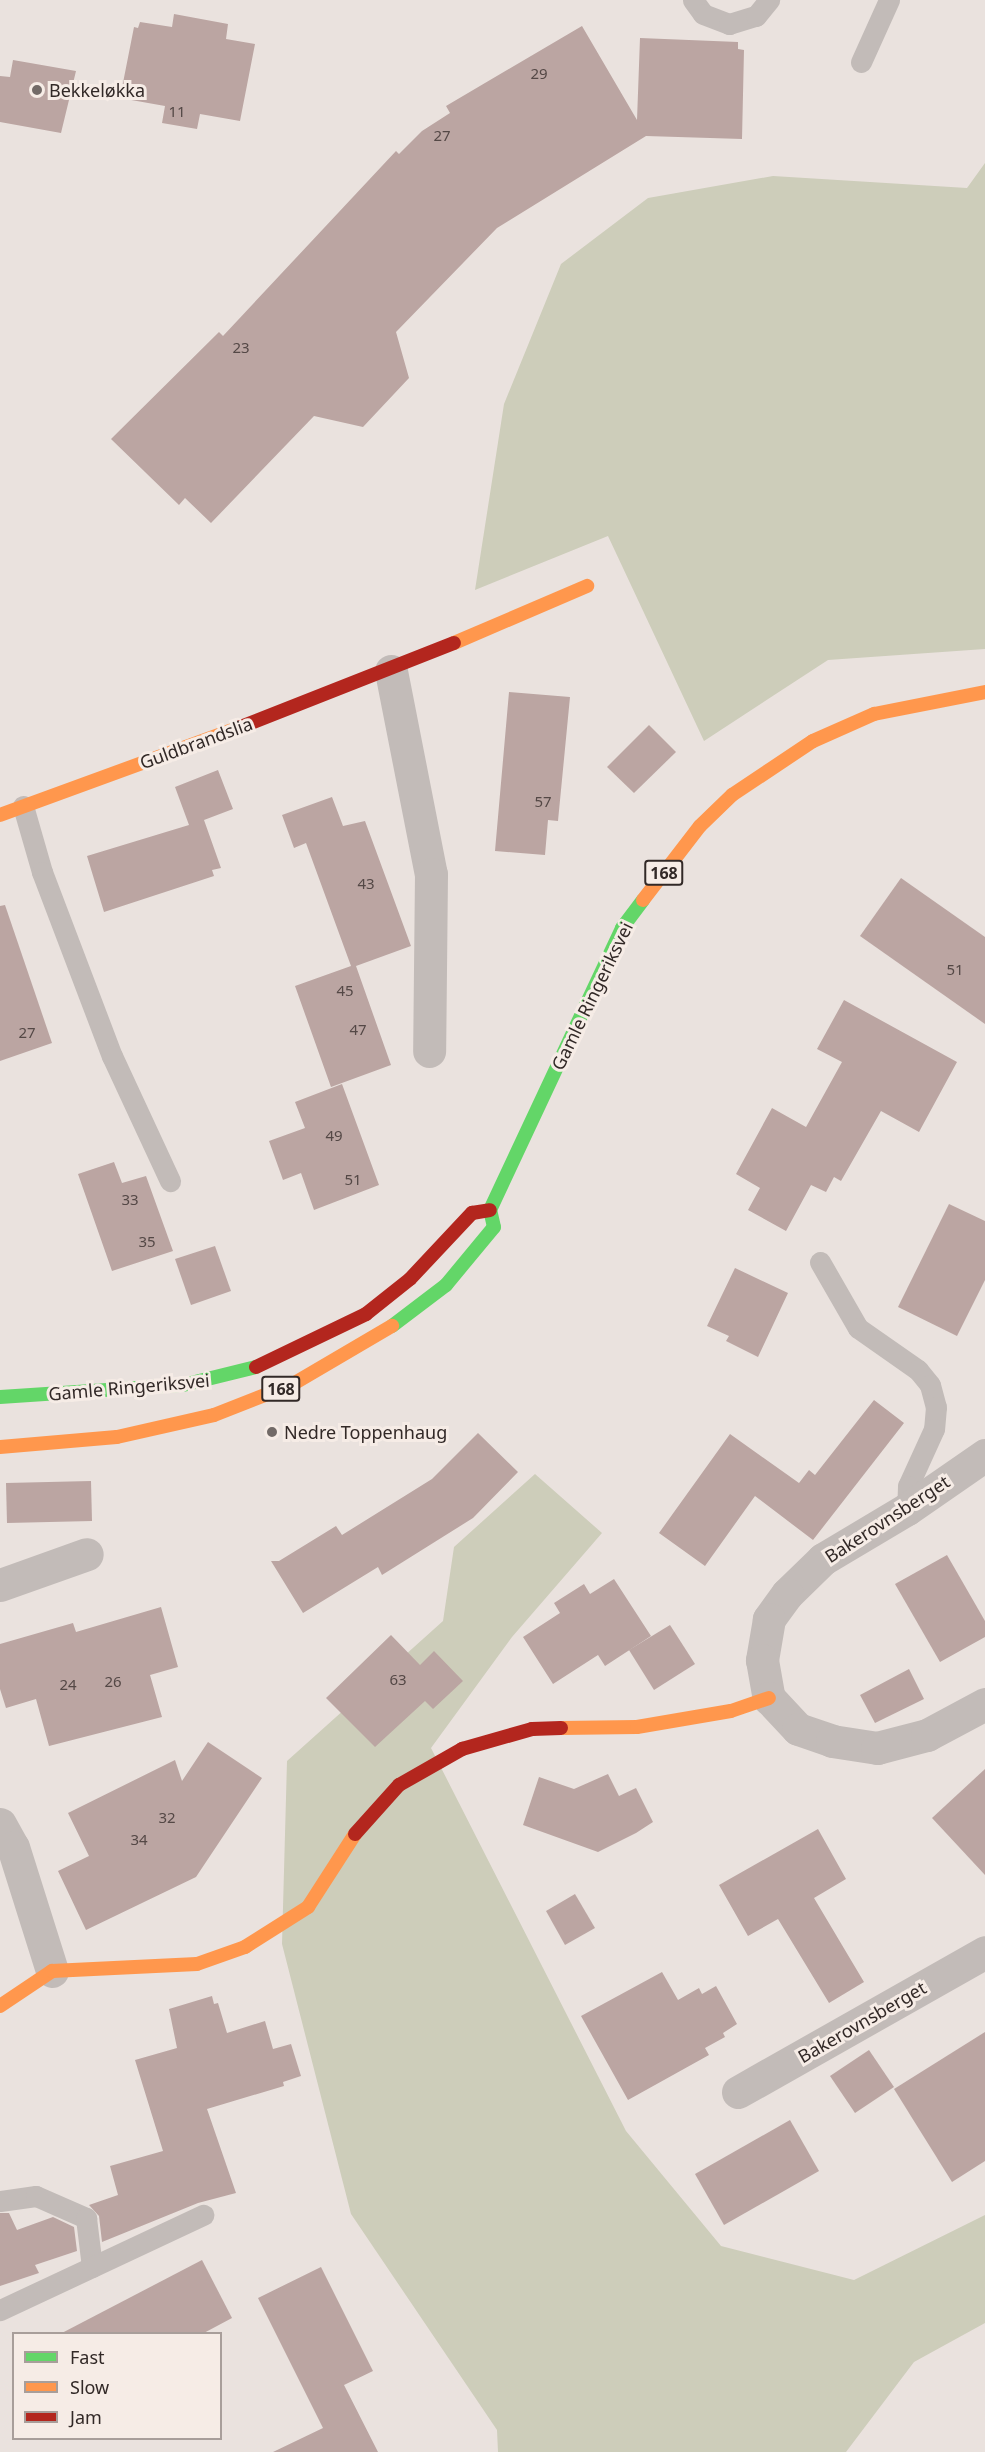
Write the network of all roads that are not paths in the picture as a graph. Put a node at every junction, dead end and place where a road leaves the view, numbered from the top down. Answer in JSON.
{"nodes":[{"id":1,"x":693,"y":0,"type":"edge"},
{"id":2,"x":769,"y":0,"type":"edge"},
{"id":3,"x":890,"y":0,"type":"edge"},
{"id":4,"x":861,"y":62,"type":"dead end"},
{"id":5,"x":587,"y":586,"type":"dead end"},
{"id":6,"x":391,"y":671,"type":"junction"},
{"id":7,"x":985,"y":692,"type":"edge"},
{"id":8,"x":23,"y":806,"type":"junction"},
{"id":9,"x":0,"y":815,"type":"edge"},
{"id":10,"x":429,"y":1051,"type":"dead end"},
{"id":11,"x":170,"y":1181,"type":"dead end"},
{"id":12,"x":490,"y":1210,"type":"junction"},
{"id":13,"x":820,"y":1262,"type":"dead end"},
{"id":14,"x":0,"y":1397,"type":"edge"},
{"id":15,"x":0,"y":1447,"type":"edge"},
{"id":16,"x":985,"y":1455,"type":"edge"},
{"id":17,"x":907,"y":1509,"type":"junction"},
{"id":18,"x":87,"y":1554,"type":"dead end"},
{"id":19,"x":0,"y":1586,"type":"edge"},
{"id":20,"x":769,"y":1698,"type":"junction"},
{"id":21,"x":985,"y":1704,"type":"edge"},
{"id":22,"x":0,"y":1824,"type":"edge"},
{"id":23,"x":985,"y":1952,"type":"edge"},
{"id":24,"x":52,"y":1971,"type":"junction"},
{"id":25,"x":0,"y":2006,"type":"edge"},
{"id":26,"x":738,"y":2092,"type":"dead end"},
{"id":27,"x":0,"y":2201,"type":"edge"},
{"id":28,"x":203,"y":2216,"type":"dead end"},
{"id":29,"x":92,"y":2267,"type":"junction"},
{"id":30,"x":0,"y":2310,"type":"edge"}],
"edges":[{"from":1,"to":2,"type":"lane"},
{"from":3,"to":4,"type":"lane"},
{"from":5,"to":6,"type":"main road","name":"Guldbrandslia"},
{"from":6,"to":8,"type":"main road","name":"Guldbrandslia"},
{"from":6,"to":10,"type":"street"},
{"from":7,"to":12,"type":"main road","name":"Gamle Ringeriksvei","number":"168"},
{"from":8,"to":9,"type":"main road","name":"Guldbrandslia"},
{"from":8,"to":11,"type":"lane"},
{"from":12,"to":14,"type":"main road","name":"Gamle Ringeriksvei","number":"168"},
{"from":12,"to":15,"type":"main road","name":"Gamle Ringeriksvei","number":"168"},
{"from":13,"to":17,"type":"lane"},
{"from":16,"to":17,"type":"street","name":"Bakerovnsberget"},
{"from":17,"to":20,"type":"street","name":"Bakerovnsberget"},
{"from":18,"to":19,"type":"street"},
{"from":20,"to":21,"type":"street"},
{"from":20,"to":24,"type":"main road"},
{"from":22,"to":24,"type":"street"},
{"from":23,"to":26,"type":"street","name":"Bakerovnsberget"},
{"from":24,"to":25,"type":"main road"},
{"from":27,"to":29,"type":"lane"},
{"from":28,"to":29,"type":"lane"},
{"from":29,"to":30,"type":"lane"}]}
